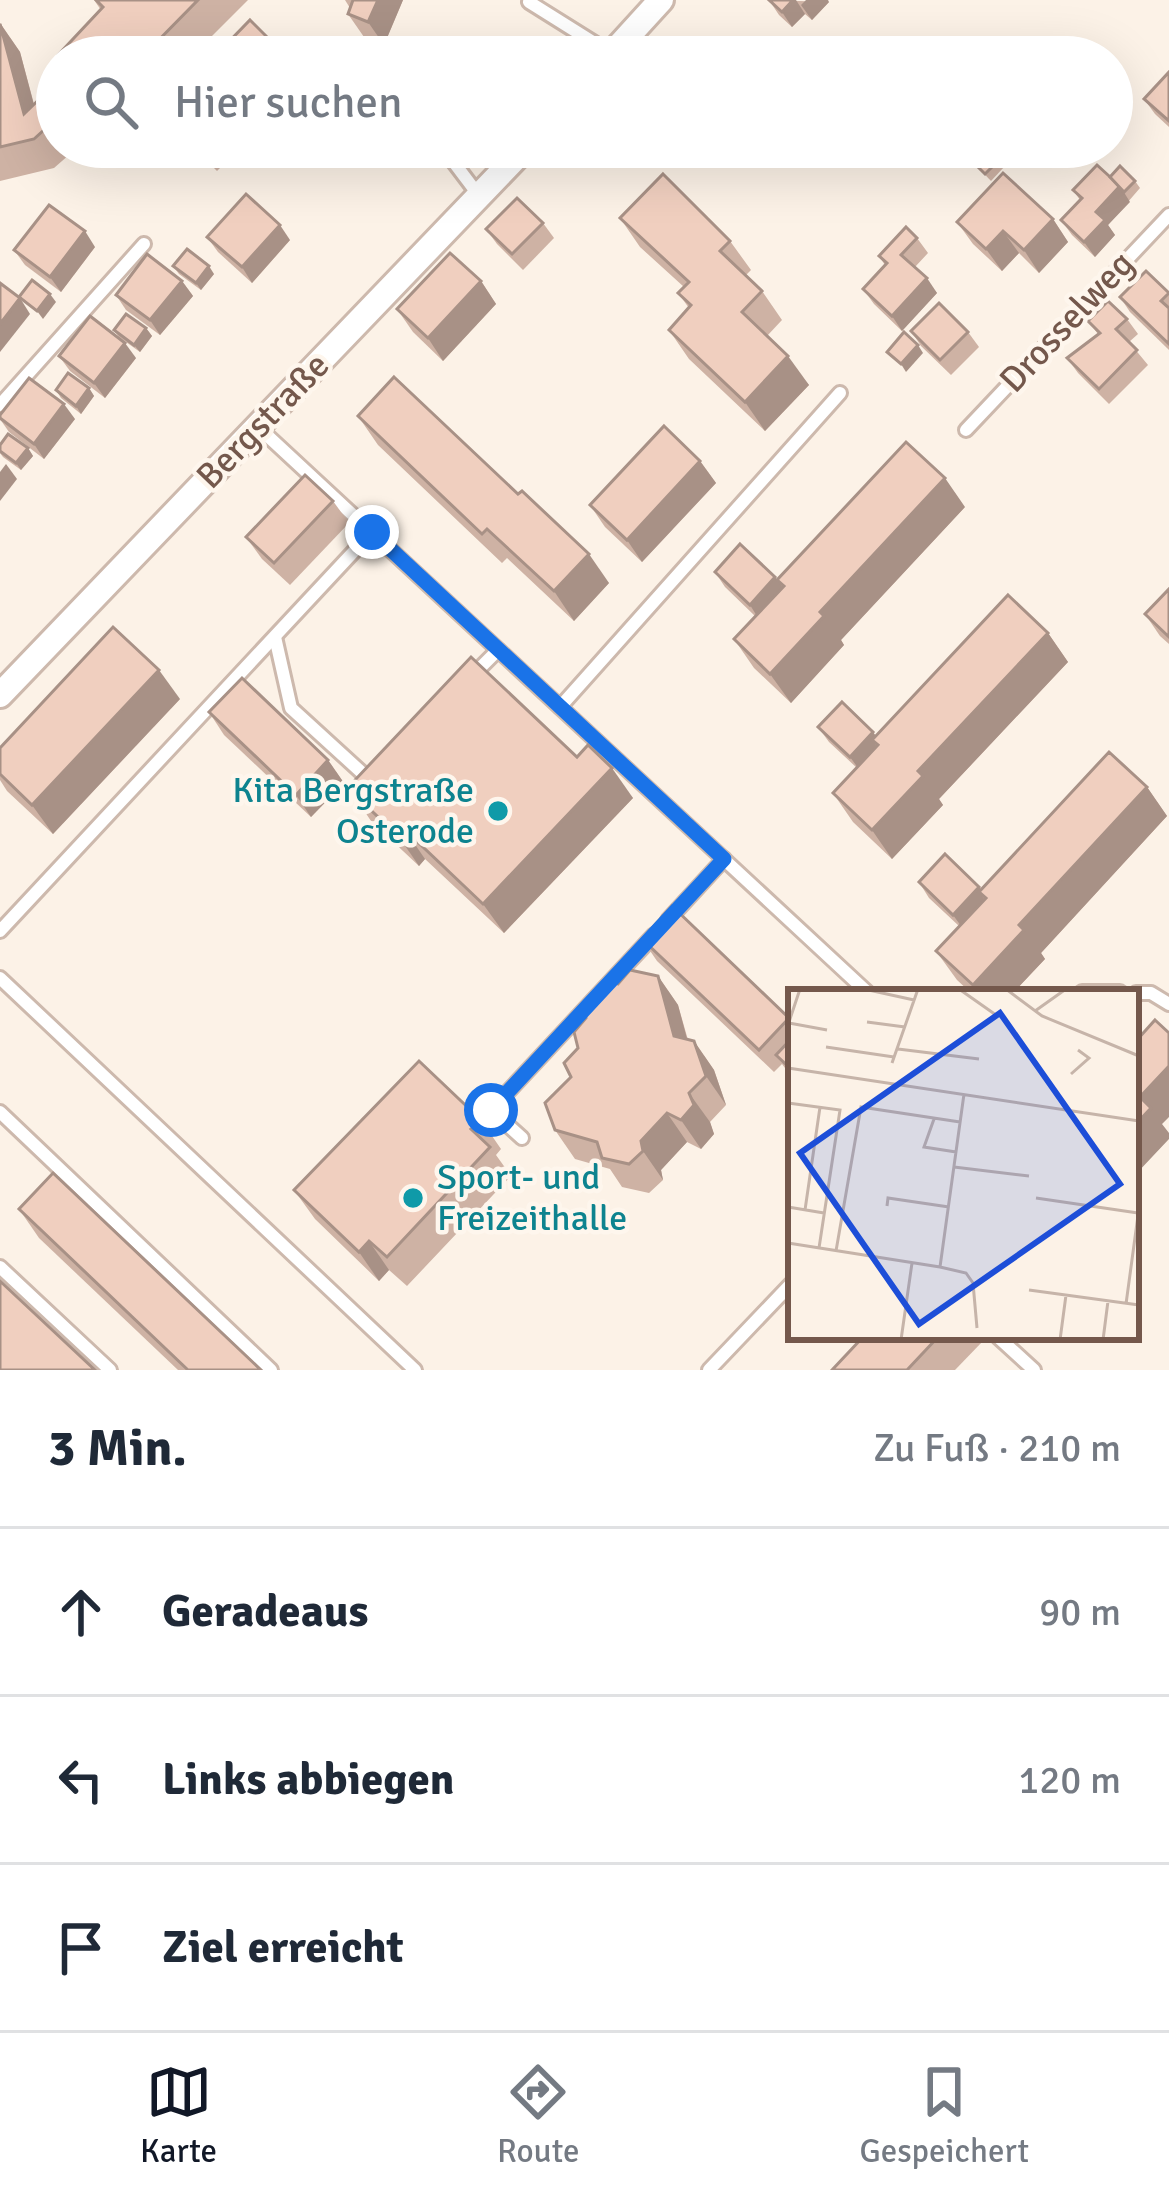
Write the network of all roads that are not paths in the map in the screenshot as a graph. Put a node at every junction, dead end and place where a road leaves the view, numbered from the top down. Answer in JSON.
{"nodes":[{"id":1,"x":661,"y":0,"type":"edge"},
{"id":2,"x":530,"y":2,"type":"edge"},
{"id":3,"x":581,"y":36,"type":"edge"},
{"id":4,"x":628,"y":36,"type":"edge"},
{"id":5,"x":459,"y":168,"type":"edge"},
{"id":6,"x":507,"y":168,"type":"edge"},
{"id":7,"x":481,"y":197,"type":"junction"},
{"id":8,"x":1169,"y":215,"type":"edge"},
{"id":9,"x":144,"y":244,"type":"dead end"},
{"id":10,"x":840,"y":393,"type":"dead end"},
{"id":11,"x":0,"y":405,"type":"edge"},
{"id":12,"x":257,"y":426,"type":"junction"},
{"id":13,"x":966,"y":430,"type":"dead end"},
{"id":14,"x":372,"y":532,"type":"junction"},
{"id":15,"x":275,"y":637,"type":"junction"},
{"id":16,"x":498,"y":650,"type":"junction"},
{"id":17,"x":466,"y":682,"type":"edge"},
{"id":18,"x":0,"y":694,"type":"edge"},
{"id":19,"x":560,"y":707,"type":"junction"},
{"id":20,"x":387,"y":765,"type":"edge"},
{"id":21,"x":724,"y":859,"type":"junction"},
{"id":22,"x":0,"y":931,"type":"edge"},
{"id":23,"x":0,"y":978,"type":"edge"},
{"id":24,"x":865,"y":989,"type":"edge"},
{"id":25,"x":1139,"y":993,"type":"edge"},
{"id":26,"x":1169,"y":1004,"type":"edge"},
{"id":27,"x":0,"y":1112,"type":"edge"},
{"id":28,"x":522,"y":1138,"type":"dead end"},
{"id":29,"x":0,"y":1267,"type":"edge"},
{"id":30,"x":788,"y":1287,"type":"edge"},
{"id":31,"x":1001,"y":1340,"type":"edge"},
{"id":32,"x":110,"y":1370,"type":"edge"},
{"id":33,"x":271,"y":1370,"type":"edge"},
{"id":34,"x":415,"y":1370,"type":"edge"},
{"id":35,"x":709,"y":1370,"type":"edge"},
{"id":36,"x":1034,"y":1370,"type":"edge"}],
"edges":[{"from":1,"to":4,"type":"street"},
{"from":2,"to":3,"type":"lane"},
{"from":5,"to":7,"type":"lane"},
{"from":6,"to":7,"type":"street","name":"Bergstraße"},
{"from":7,"to":12,"type":"street","name":"Bergstraße"},
{"from":8,"to":13,"type":"lane","name":"Drosselweg"},
{"from":9,"to":11,"type":"lane"},
{"from":10,"to":19,"type":"lane"},
{"from":12,"to":14,"type":"lane"},
{"from":12,"to":18,"type":"street","name":"Bergstraße"},
{"from":14,"to":15,"type":"lane"},
{"from":14,"to":16,"type":"lane"},
{"from":15,"to":20,"type":"lane"},
{"from":15,"to":22,"type":"lane"},
{"from":16,"to":17,"type":"lane"},
{"from":16,"to":19,"type":"lane"},
{"from":19,"to":21,"type":"lane"},
{"from":21,"to":24,"type":"lane"},
{"from":21,"to":28,"type":"lane"},
{"from":23,"to":34,"type":"lane"},
{"from":25,"to":26,"type":"lane"},
{"from":27,"to":33,"type":"lane"},
{"from":29,"to":32,"type":"lane"},
{"from":30,"to":35,"type":"lane"},
{"from":31,"to":36,"type":"lane"}]}
